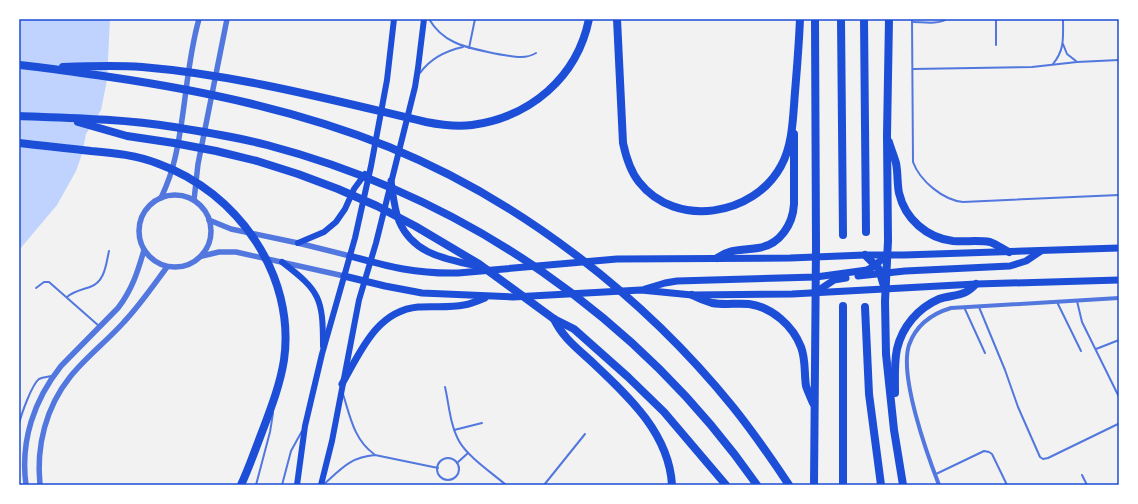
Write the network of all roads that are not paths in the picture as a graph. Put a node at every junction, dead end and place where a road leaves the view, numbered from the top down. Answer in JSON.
{"nodes":[{"id":1,"x":199,"y":19,"type":"edge"},
{"id":2,"x":227,"y":19,"type":"edge"},
{"id":3,"x":394,"y":19,"type":"edge"},
{"id":4,"x":424,"y":19,"type":"edge"},
{"id":5,"x":429,"y":19,"type":"edge"},
{"id":6,"x":475,"y":19,"type":"edge"},
{"id":7,"x":589,"y":19,"type":"edge"},
{"id":8,"x":617,"y":19,"type":"edge"},
{"id":9,"x":800,"y":19,"type":"edge"},
{"id":10,"x":815,"y":19,"type":"edge"},
{"id":11,"x":841,"y":19,"type":"edge"},
{"id":12,"x":864,"y":19,"type":"edge"},
{"id":13,"x":889,"y":19,"type":"edge"},
{"id":14,"x":947,"y":19,"type":"edge"},
{"id":15,"x":996,"y":19,"type":"edge"},
{"id":16,"x":1063,"y":19,"type":"edge"},
{"id":17,"x":912,"y":20,"type":"edge"},
{"id":18,"x":1063,"y":43,"type":"junction"},
{"id":19,"x":996,"y":45,"type":"dead end"},
{"id":20,"x":464,"y":47,"type":"junction"},
{"id":21,"x":469,"y":48,"type":"junction"},
{"id":22,"x":536,"y":53,"type":"dead end"},
{"id":23,"x":1119,"y":60,"type":"edge"},
{"id":24,"x":1077,"y":62,"type":"junction"},
{"id":25,"x":1053,"y":64,"type":"junction"},
{"id":26,"x":19,"y":66,"type":"edge"},
{"id":27,"x":38,"y":67,"type":"junction"},
{"id":28,"x":912,"y":69,"type":"junction"},
{"id":29,"x":417,"y":77,"type":"junction"},
{"id":30,"x":793,"y":113,"type":"junction"},
{"id":31,"x":19,"y":116,"type":"edge"},
{"id":32,"x":64,"y":118,"type":"junction"},
{"id":33,"x":887,"y":135,"type":"junction"},
{"id":34,"x":19,"y":143,"type":"edge"},
{"id":35,"x":371,"y":166,"type":"junction"},
{"id":36,"x":391,"y":181,"type":"junction"},
{"id":37,"x":1119,"y":196,"type":"edge"},
{"id":38,"x":161,"y":198,"type":"junction"},
{"id":39,"x":194,"y":200,"type":"junction"},
{"id":40,"x":209,"y":220,"type":"junction"},
{"id":41,"x":866,"y":232,"type":"dead end"},
{"id":42,"x":843,"y":234,"type":"dead end"},
{"id":43,"x":298,"y":243,"type":"junction"},
{"id":44,"x":1119,"y":248,"type":"edge"},
{"id":45,"x":144,"y":250,"type":"junction"},
{"id":46,"x":109,"y":251,"type":"dead end"},
{"id":47,"x":1041,"y":251,"type":"junction"},
{"id":48,"x":1009,"y":252,"type":"junction"},
{"id":49,"x":865,"y":255,"type":"junction"},
{"id":50,"x":887,"y":255,"type":"junction"},
{"id":51,"x":202,"y":256,"type":"junction"},
{"id":52,"x":350,"y":256,"type":"junction"},
{"id":53,"x":816,"y":257,"type":"junction"},
{"id":54,"x":717,"y":258,"type":"junction"},
{"id":55,"x":282,"y":262,"type":"junction"},
{"id":56,"x":370,"y":262,"type":"junction"},
{"id":57,"x":876,"y":265,"type":"junction"},
{"id":58,"x":167,"y":267,"type":"junction"},
{"id":59,"x":495,"y":270,"type":"junction"},
{"id":60,"x":884,"y":273,"type":"junction"},
{"id":61,"x":344,"y":276,"type":"junction"},
{"id":62,"x":816,"y":277,"type":"junction"},
{"id":63,"x":1119,"y":280,"type":"edge"},
{"id":64,"x":364,"y":281,"type":"junction"},
{"id":65,"x":976,"y":284,"type":"junction"},
{"id":66,"x":36,"y":288,"type":"dead end"},
{"id":67,"x":886,"y":289,"type":"junction"},
{"id":68,"x":641,"y":290,"type":"junction"},
{"id":69,"x":816,"y":292,"type":"junction"},
{"id":70,"x":692,"y":295,"type":"junction"},
{"id":71,"x":488,"y":297,"type":"junction"},
{"id":72,"x":67,"y":298,"type":"junction"},
{"id":73,"x":1119,"y":298,"type":"edge"},
{"id":74,"x":1077,"y":301,"type":"junction"},
{"id":75,"x":1057,"y":302,"type":"junction"},
{"id":76,"x":843,"y":306,"type":"dead end"},
{"id":77,"x":964,"y":306,"type":"junction"},
{"id":78,"x":979,"y":306,"type":"junction"},
{"id":79,"x":866,"y":307,"type":"dead end"},
{"id":80,"x":554,"y":319,"type":"junction"},
{"id":81,"x":100,"y":326,"type":"junction"},
{"id":82,"x":1119,"y":340,"type":"edge"},
{"id":83,"x":1096,"y":349,"type":"junction"},
{"id":84,"x":1081,"y":351,"type":"dead end"},
{"id":85,"x":985,"y":353,"type":"dead end"},
{"id":86,"x":322,"y":354,"type":"junction"},
{"id":87,"x":53,"y":376,"type":"junction"},
{"id":88,"x":342,"y":386,"type":"junction"},
{"id":89,"x":445,"y":387,"type":"dead end"},
{"id":90,"x":1119,"y":397,"type":"edge"},
{"id":91,"x":275,"y":398,"type":"junction"},
{"id":92,"x":814,"y":406,"type":"junction"},
{"id":93,"x":482,"y":423,"type":"dead end"},
{"id":94,"x":19,"y":424,"type":"edge"},
{"id":95,"x":1118,"y":424,"type":"dead end"},
{"id":96,"x":305,"y":426,"type":"junction"},
{"id":97,"x":454,"y":430,"type":"junction"},
{"id":98,"x":894,"y":430,"type":"junction"},
{"id":99,"x":585,"y":434,"type":"dead end"},
{"id":100,"x":468,"y":453,"type":"junction"},
{"id":101,"x":375,"y":455,"type":"junction"},
{"id":102,"x":457,"y":463,"type":"junction"},
{"id":103,"x":438,"y":468,"type":"junction"},
{"id":104,"x":935,"y":474,"type":"junction"},
{"id":105,"x":1082,"y":475,"type":"dead end"},
{"id":106,"x":26,"y":485,"type":"edge"},
{"id":107,"x":40,"y":485,"type":"edge"},
{"id":108,"x":241,"y":485,"type":"edge"},
{"id":109,"x":256,"y":485,"type":"edge"},
{"id":110,"x":282,"y":485,"type":"edge"},
{"id":111,"x":297,"y":485,"type":"edge"},
{"id":112,"x":322,"y":485,"type":"edge"},
{"id":113,"x":506,"y":485,"type":"edge"},
{"id":114,"x":544,"y":485,"type":"edge"},
{"id":115,"x":672,"y":485,"type":"edge"},
{"id":116,"x":726,"y":485,"type":"edge"},
{"id":117,"x":757,"y":485,"type":"edge"},
{"id":118,"x":789,"y":485,"type":"edge"},
{"id":119,"x":814,"y":485,"type":"edge"},
{"id":120,"x":843,"y":485,"type":"edge"},
{"id":121,"x":881,"y":485,"type":"edge"},
{"id":122,"x":903,"y":485,"type":"edge"},
{"id":123,"x":939,"y":485,"type":"edge"},
{"id":124,"x":1007,"y":485,"type":"edge"},
{"id":125,"x":1087,"y":485,"type":"edge"}],
"edges":[{"from":1,"to":38,"type":"street"},
{"from":2,"to":39,"type":"street"},
{"from":3,"to":35,"type":"main road"},
{"from":4,"to":29,"type":"main road"},
{"from":5,"to":20,"type":"lane"},
{"from":6,"to":21,"type":"lane"},
{"from":7,"to":27,"type":"highway"},
{"from":8,"to":30,"type":"highway"},
{"from":9,"to":30,"type":"highway"},
{"from":10,"to":53,"type":"highway"},
{"from":11,"to":42,"type":"highway"},
{"from":12,"to":41,"type":"highway"},
{"from":13,"to":33,"type":"highway"},
{"from":14,"to":17,"type":"lane"},
{"from":15,"to":19,"type":"lane"},
{"from":16,"to":18,"type":"lane"},
{"from":17,"to":28,"type":"lane"},
{"from":18,"to":24,"type":"lane"},
{"from":18,"to":25,"type":"lane"},
{"from":20,"to":21,"type":"lane"},
{"from":20,"to":29,"type":"lane"},
{"from":21,"to":22,"type":"lane"},
{"from":23,"to":24,"type":"lane"},
{"from":24,"to":25,"type":"lane"},
{"from":25,"to":28,"type":"lane"},
{"from":26,"to":27,"type":"highway"},
{"from":27,"to":118,"type":"highway"},
{"from":28,"to":37,"type":"lane"},
{"from":29,"to":36,"type":"main road"},
{"from":30,"to":54,"type":"highway"},
{"from":31,"to":32,"type":"highway"},
{"from":32,"to":80,"type":"highway"},
{"from":32,"to":117,"type":"highway"},
{"from":33,"to":48,"type":"highway"},
{"from":33,"to":50,"type":"highway"},
{"from":34,"to":91,"type":"highway"},
{"from":35,"to":43,"type":"main road"},
{"from":35,"to":52,"type":"main road"},
{"from":36,"to":56,"type":"main road"},
{"from":36,"to":59,"type":"main road"},
{"from":38,"to":39,"type":"street"},
{"from":38,"to":45,"type":"street"},
{"from":39,"to":40,"type":"street"},
{"from":40,"to":43,"type":"street"},
{"from":40,"to":51,"type":"street"},
{"from":43,"to":52,"type":"street"},
{"from":44,"to":47,"type":"main road"},
{"from":45,"to":58,"type":"street"},
{"from":45,"to":81,"type":"street"},
{"from":46,"to":72,"type":"lane"},
{"from":47,"to":48,"type":"main road"},
{"from":47,"to":60,"type":"main road"},
{"from":48,"to":50,"type":"main road"},
{"from":49,"to":50,"type":"main road"},
{"from":49,"to":53,"type":"main road"},
{"from":49,"to":57,"type":"highway"},
{"from":50,"to":57,"type":"main road"},
{"from":50,"to":60,"type":"highway"},
{"from":51,"to":55,"type":"street"},
{"from":51,"to":58,"type":"street"},
{"from":52,"to":56,"type":"main road"},
{"from":52,"to":61,"type":"main road"},
{"from":53,"to":54,"type":"main road"},
{"from":53,"to":62,"type":"highway"},
{"from":54,"to":59,"type":"main road"},
{"from":55,"to":61,"type":"street"},
{"from":55,"to":86,"type":"main road"},
{"from":56,"to":59,"type":"main road"},
{"from":56,"to":64,"type":"main road"},
{"from":57,"to":60,"type":"highway"},
{"from":57,"to":62,"type":"main road"},
{"from":58,"to":107,"type":"street"},
{"from":60,"to":67,"type":"highway"},
{"from":60,"to":69,"type":"main road"},
{"from":61,"to":64,"type":"main road"},
{"from":61,"to":86,"type":"main road"},
{"from":62,"to":68,"type":"main road"},
{"from":62,"to":69,"type":"highway"},
{"from":63,"to":65,"type":"main road"},
{"from":64,"to":71,"type":"main road"},
{"from":64,"to":88,"type":"main road"},
{"from":65,"to":67,"type":"main road"},
{"from":65,"to":98,"type":"highway"},
{"from":66,"to":72,"type":"lane"},
{"from":67,"to":69,"type":"main road"},
{"from":67,"to":98,"type":"highway"},
{"from":68,"to":70,"type":"main road"},
{"from":68,"to":71,"type":"main road"},
{"from":69,"to":70,"type":"main road"},
{"from":69,"to":92,"type":"highway"},
{"from":70,"to":92,"type":"highway"},
{"from":71,"to":88,"type":"main road"},
{"from":72,"to":81,"type":"lane"},
{"from":73,"to":74,"type":"street"},
{"from":74,"to":75,"type":"street"},
{"from":74,"to":83,"type":"lane"},
{"from":75,"to":78,"type":"street"},
{"from":75,"to":84,"type":"lane"},
{"from":76,"to":120,"type":"highway"},
{"from":77,"to":78,"type":"street"},
{"from":77,"to":85,"type":"lane"},
{"from":77,"to":104,"type":"street"},
{"from":78,"to":95,"type":"lane"},
{"from":79,"to":121,"type":"highway"},
{"from":80,"to":115,"type":"highway"},
{"from":80,"to":116,"type":"highway"},
{"from":81,"to":87,"type":"street"},
{"from":82,"to":83,"type":"lane"},
{"from":83,"to":90,"type":"lane"},
{"from":86,"to":96,"type":"main road"},
{"from":87,"to":94,"type":"lane"},
{"from":87,"to":106,"type":"street"},
{"from":88,"to":101,"type":"lane"},
{"from":88,"to":112,"type":"main road"},
{"from":89,"to":97,"type":"lane"},
{"from":91,"to":108,"type":"highway"},
{"from":91,"to":109,"type":"lane"},
{"from":92,"to":119,"type":"highway"},
{"from":93,"to":97,"type":"lane"},
{"from":96,"to":110,"type":"lane"},
{"from":96,"to":111,"type":"main road"},
{"from":97,"to":100,"type":"lane"},
{"from":98,"to":122,"type":"highway"},
{"from":99,"to":114,"type":"lane"},
{"from":100,"to":102,"type":"lane"},
{"from":100,"to":113,"type":"lane"},
{"from":101,"to":103,"type":"lane"},
{"from":101,"to":112,"type":"lane"},
{"from":102,"to":103,"type":"lane"},
{"from":102,"to":103,"type":"lane"},
{"from":104,"to":123,"type":"street"},
{"from":104,"to":124,"type":"lane"},
{"from":105,"to":125,"type":"lane"}]}
